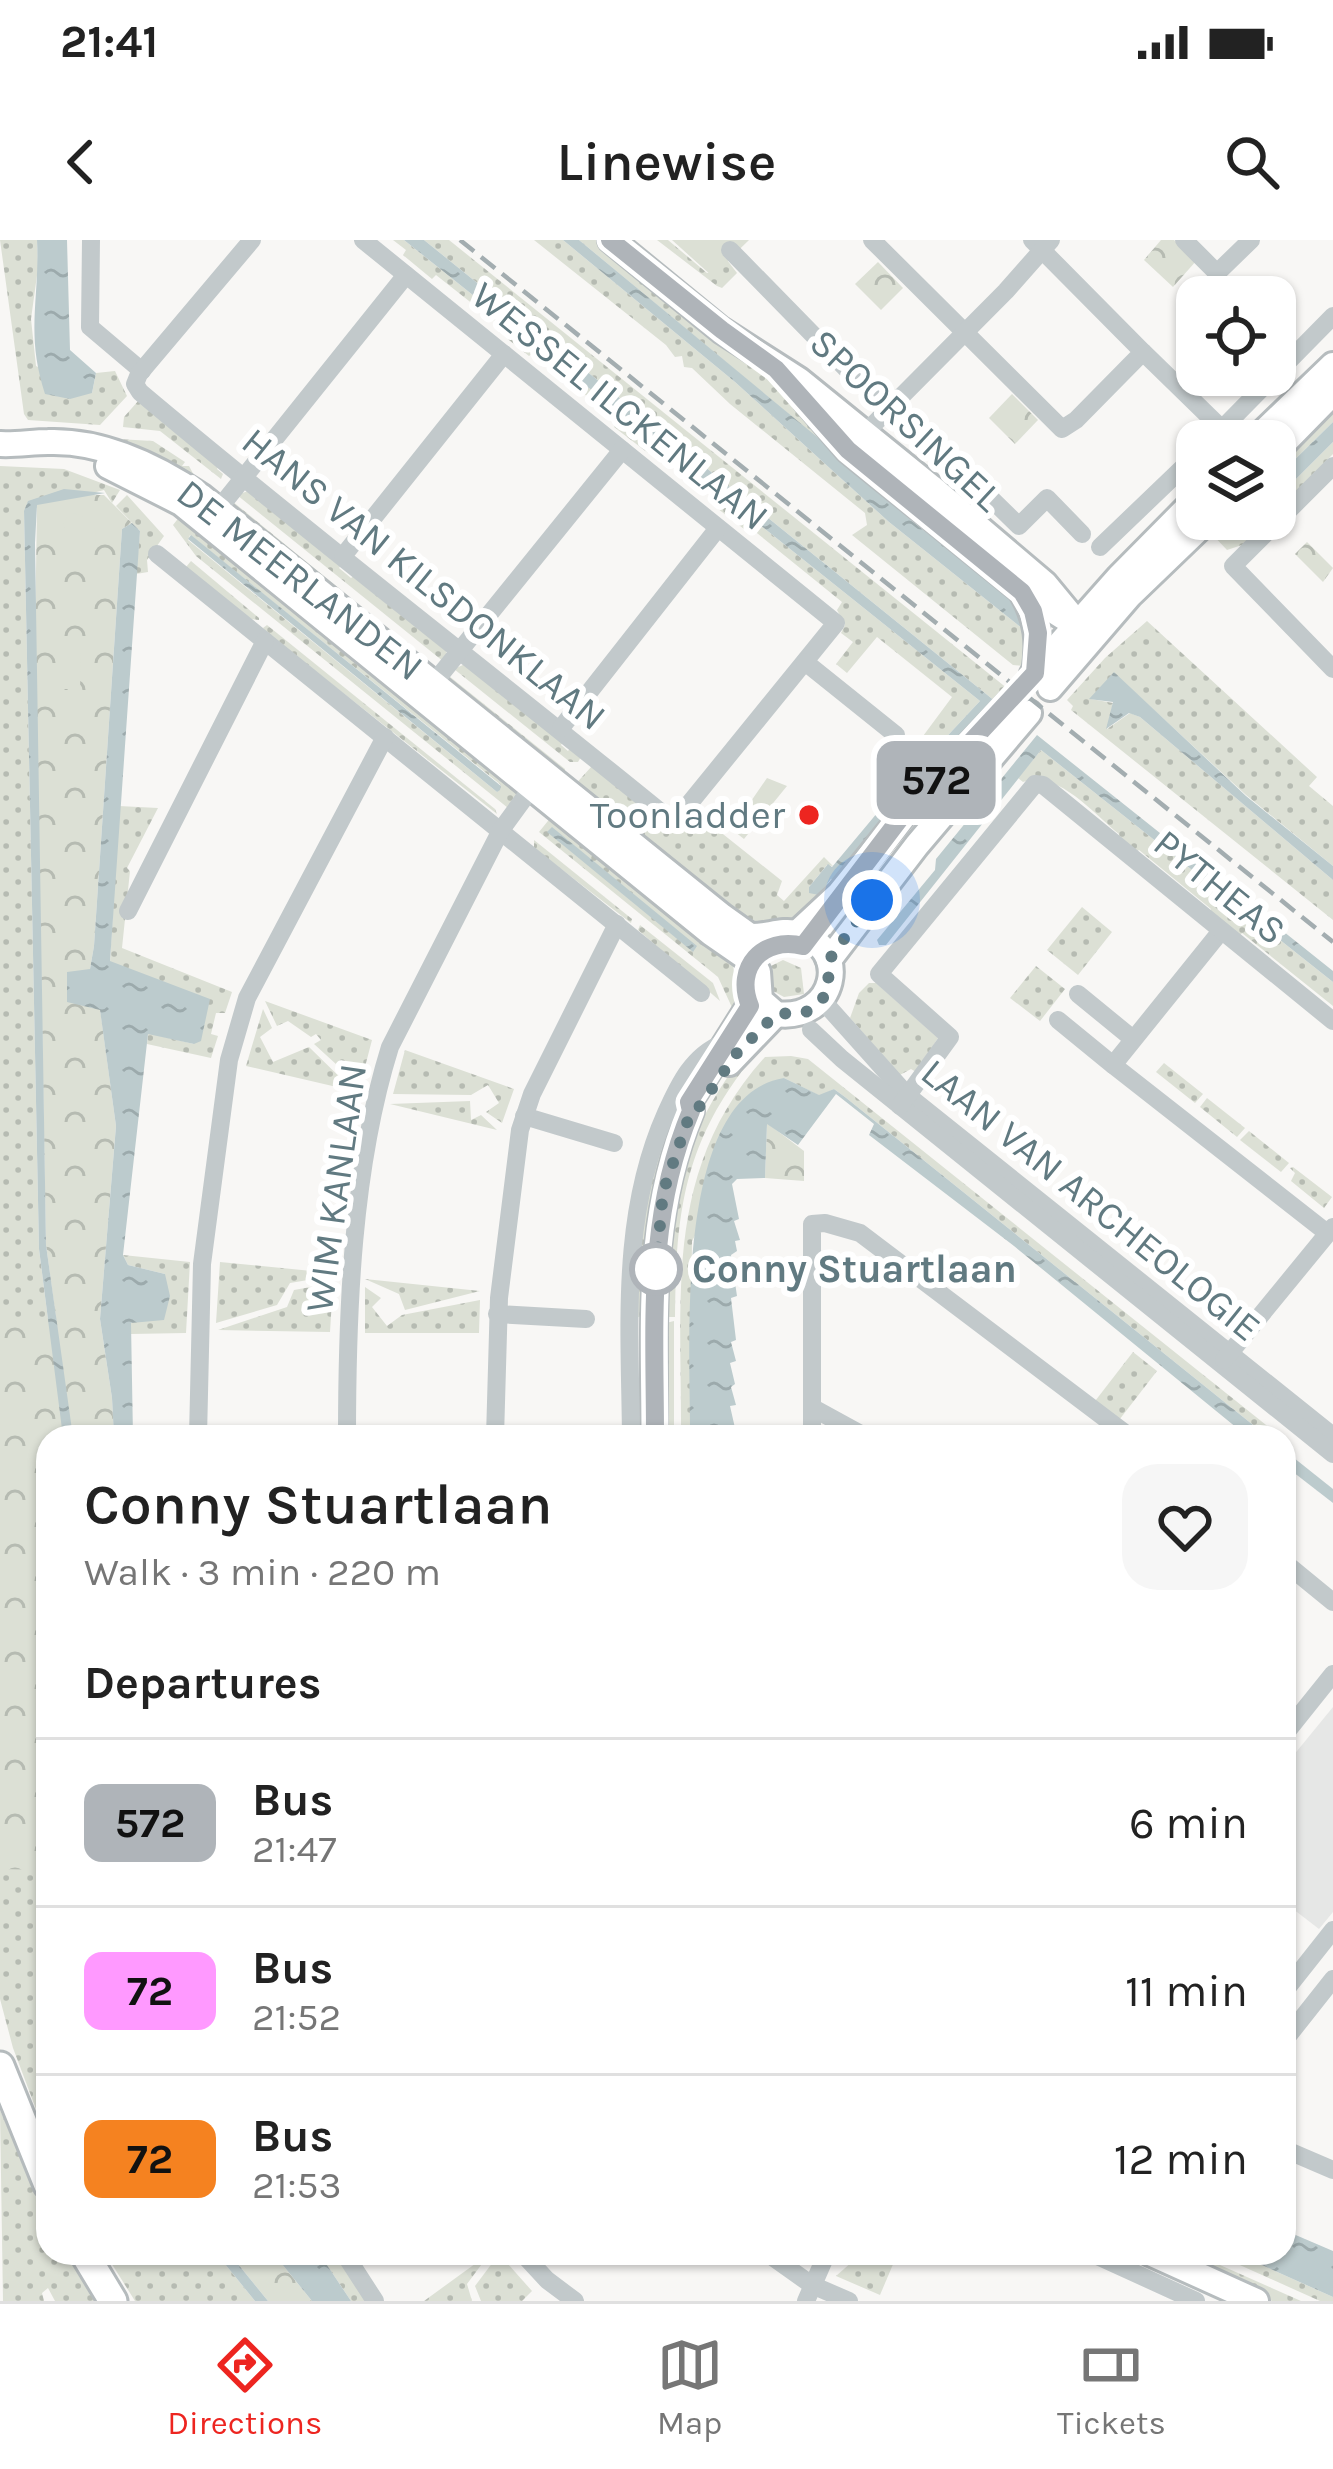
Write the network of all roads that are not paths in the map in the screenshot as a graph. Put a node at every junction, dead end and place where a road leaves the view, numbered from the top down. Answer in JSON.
{"nodes":[{"id":1,"x":91,"y":240,"type":"edge"},
{"id":2,"x":253,"y":240,"type":"edge"},
{"id":3,"x":363,"y":240,"type":"edge"},
{"id":4,"x":611,"y":240,"type":"edge"},
{"id":5,"x":872,"y":240,"type":"edge"},
{"id":6,"x":1184,"y":240,"type":"edge"},
{"id":7,"x":1251,"y":240,"type":"edge"},
{"id":8,"x":1042,"y":243,"type":"edge"},
{"id":9,"x":730,"y":250,"type":"dead end"},
{"id":10,"x":406,"y":275,"type":"junction"},
{"id":11,"x":1333,"y":316,"type":"edge"},
{"id":12,"x":966,"y":331,"type":"junction"},
{"id":13,"x":1143,"y":352,"type":"junction"},
{"id":14,"x":504,"y":354,"type":"junction"},
{"id":15,"x":1333,"y":365,"type":"edge"},
{"id":16,"x":138,"y":377,"type":"junction"},
{"id":17,"x":1333,"y":393,"type":"edge"},
{"id":18,"x":894,"y":404,"type":"junction"},
{"id":19,"x":1203,"y":420,"type":"edge"},
{"id":20,"x":1231,"y":420,"type":"edge"},
{"id":21,"x":1276,"y":420,"type":"edge"},
{"id":22,"x":1296,"y":431,"type":"edge"},
{"id":23,"x":856,"y":442,"type":"junction"},
{"id":24,"x":0,"y":445,"type":"edge"},
{"id":25,"x":622,"y":451,"type":"junction"},
{"id":26,"x":1333,"y":466,"type":"edge"},
{"id":27,"x":1176,"y":474,"type":"edge"},
{"id":28,"x":243,"y":479,"type":"junction"},
{"id":29,"x":211,"y":518,"type":"junction"},
{"id":30,"x":1176,"y":524,"type":"edge"},
{"id":31,"x":718,"y":528,"type":"junction"},
{"id":32,"x":1082,"y":533,"type":"dead end"},
{"id":33,"x":1183,"y":540,"type":"edge"},
{"id":34,"x":1100,"y":547,"type":"dead end"},
{"id":35,"x":158,"y":554,"type":"dead end"},
{"id":36,"x":344,"y":556,"type":"junction"},
{"id":37,"x":1125,"y":586,"type":"junction"},
{"id":38,"x":1034,"y":588,"type":"junction"},
{"id":39,"x":1078,"y":624,"type":"junction"},
{"id":40,"x":265,"y":641,"type":"junction"},
{"id":41,"x":461,"y":652,"type":"junction"},
{"id":42,"x":1072,"y":661,"type":"junction"},
{"id":43,"x":806,"y":662,"type":"junction"},
{"id":44,"x":1333,"y":669,"type":"edge"},
{"id":45,"x":1039,"y":678,"type":"junction"},
{"id":46,"x":427,"y":692,"type":"junction"},
{"id":47,"x":561,"y":728,"type":"junction"},
{"id":48,"x":896,"y":736,"type":"dead end"},
{"id":49,"x":385,"y":737,"type":"junction"},
{"id":50,"x":537,"y":781,"type":"junction"},
{"id":51,"x":501,"y":830,"type":"junction"},
{"id":52,"x":128,"y":911,"type":"dead end"},
{"id":53,"x":617,"y":924,"type":"junction"},
{"id":54,"x":1221,"y":931,"type":"junction"},
{"id":55,"x":804,"y":939,"type":"junction"},
{"id":56,"x":752,"y":956,"type":"junction"},
{"id":57,"x":829,"y":960,"type":"junction"},
{"id":58,"x":701,"y":993,"type":"dead end"},
{"id":59,"x":1078,"y":994,"type":"dead end"},
{"id":60,"x":822,"y":1000,"type":"junction"},
{"id":61,"x":765,"y":1014,"type":"junction"},
{"id":62,"x":1058,"y":1020,"type":"dead end"},
{"id":63,"x":1333,"y":1021,"type":"edge"},
{"id":64,"x":811,"y":1030,"type":"joint"},
{"id":65,"x":1133,"y":1039,"type":"junction"},
{"id":66,"x":723,"y":1043,"type":"junction"},
{"id":67,"x":1112,"y":1065,"type":"junction"},
{"id":68,"x":904,"y":1100,"type":"junction"},
{"id":69,"x":691,"y":1111,"type":"junction"},
{"id":70,"x":524,"y":1116,"type":"junction"},
{"id":71,"x":614,"y":1143,"type":"dead end"},
{"id":72,"x":1329,"y":1230,"type":"edge"},
{"id":73,"x":1333,"y":1254,"type":"edge"},
{"id":74,"x":497,"y":1314,"type":"junction"},
{"id":75,"x":586,"y":1319,"type":"dead end"},
{"id":76,"x":1225,"y":1359,"type":"junction"},
{"id":77,"x":813,"y":1408,"type":"junction"},
{"id":78,"x":198,"y":1425,"type":"edge"},
{"id":79,"x":347,"y":1425,"type":"edge"},
{"id":80,"x":495,"y":1425,"type":"edge"},
{"id":81,"x":631,"y":1425,"type":"edge"},
{"id":82,"x":655,"y":1425,"type":"edge"},
{"id":83,"x":812,"y":1425,"type":"edge"},
{"id":84,"x":844,"y":1425,"type":"edge"},
{"id":85,"x":1114,"y":1425,"type":"edge"},
{"id":86,"x":1333,"y":1436,"type":"edge"},
{"id":87,"x":1333,"y":1454,"type":"edge"},
{"id":88,"x":1296,"y":1572,"type":"edge"},
{"id":89,"x":1333,"y":1602,"type":"edge"},
{"id":90,"x":1333,"y":1673,"type":"edge"},
{"id":91,"x":1296,"y":1720,"type":"edge"},
{"id":92,"x":1333,"y":1930,"type":"edge"},
{"id":93,"x":1296,"y":1976,"type":"edge"},
{"id":94,"x":1333,"y":1979,"type":"edge"},
{"id":95,"x":1296,"y":2026,"type":"edge"},
{"id":96,"x":0,"y":2066,"type":"edge"},
{"id":97,"x":1296,"y":2154,"type":"edge"},
{"id":98,"x":36,"y":2156,"type":"edge"},
{"id":99,"x":1333,"y":2170,"type":"edge"},
{"id":100,"x":91,"y":2265,"type":"edge"},
{"id":101,"x":352,"y":2265,"type":"edge"},
{"id":102,"x":533,"y":2265,"type":"edge"},
{"id":103,"x":779,"y":2265,"type":"edge"},
{"id":104,"x":822,"y":2265,"type":"edge"},
{"id":105,"x":1116,"y":2265,"type":"edge"},
{"id":106,"x":1176,"y":2265,"type":"edge"},
{"id":107,"x":809,"y":2293,"type":"edge"},
{"id":108,"x":112,"y":2301,"type":"edge"},
{"id":109,"x":375,"y":2301,"type":"edge"},
{"id":110,"x":575,"y":2301,"type":"edge"},
{"id":111,"x":849,"y":2301,"type":"edge"},
{"id":112,"x":1196,"y":2301,"type":"edge"},
{"id":113,"x":1256,"y":2301,"type":"edge"}],
"edges":[{"from":1,"to":16,"type":"street","name":"HANS VAN KILSDONKLAAN"},
{"from":2,"to":16,"type":"street"},
{"from":3,"to":10,"type":"street","name":"WESSEL ILCKENLAAN"},
{"from":4,"to":23,"type":"main road","name":"SPOORSINGEL"},
{"from":5,"to":12,"type":"street"},
{"from":6,"to":7,"type":"street"},
{"from":8,"to":12,"type":"street"},
{"from":8,"to":13,"type":"street"},
{"from":9,"to":18,"type":"street","name":"SPOORSINGEL"},
{"from":10,"to":14,"type":"street","name":"WESSEL ILCKENLAAN"},
{"from":10,"to":28,"type":"street"},
{"from":11,"to":20,"type":"street"},
{"from":12,"to":13,"type":"street"},
{"from":12,"to":18,"type":"street"},
{"from":13,"to":19,"type":"street"},
{"from":14,"to":25,"type":"street","name":"WESSEL ILCKENLAAN"},
{"from":14,"to":36,"type":"street"},
{"from":15,"to":21,"type":"main road"},
{"from":16,"to":28,"type":"street","name":"HANS VAN KILSDONKLAAN"},
{"from":17,"to":22,"type":"main road"},
{"from":18,"to":23,"type":"street"},
{"from":18,"to":32,"type":"street","name":"SPOORSINGEL"},
{"from":23,"to":38,"type":"main road","name":"SPOORSINGEL"},
{"from":24,"to":29,"type":"main road","name":"DE MEERLANDEN"},
{"from":25,"to":31,"type":"street","name":"WESSEL ILCKENLAAN"},
{"from":25,"to":41,"type":"street"},
{"from":26,"to":44,"type":"street"},
{"from":27,"to":34,"type":"street"},
{"from":28,"to":29,"type":"street"},
{"from":28,"to":36,"type":"street","name":"HANS VAN KILSDONKLAAN"},
{"from":29,"to":46,"type":"main road","name":"DE MEERLANDEN"},
{"from":30,"to":37,"type":"main road"},
{"from":31,"to":43,"type":"street","name":"WESSEL ILCKENLAAN"},
{"from":31,"to":47,"type":"street"},
{"from":33,"to":37,"type":"main road"},
{"from":35,"to":40,"type":"street"},
{"from":36,"to":41,"type":"street","name":"HANS VAN KILSDONKLAAN"},
{"from":37,"to":38,"type":"main road"},
{"from":37,"to":39,"type":"main road"},
{"from":37,"to":42,"type":"main road"},
{"from":38,"to":39,"type":"main road","name":"SPOORSINGEL"},
{"from":38,"to":45,"type":"main road"},
{"from":39,"to":42,"type":"main road"},
{"from":39,"to":45,"type":"main road"},
{"from":40,"to":49,"type":"street"},
{"from":40,"to":52,"type":"street"},
{"from":41,"to":46,"type":"street"},
{"from":41,"to":47,"type":"street","name":"HANS VAN KILSDONKLAAN"},
{"from":42,"to":45,"type":"main road"},
{"from":43,"to":47,"type":"street","name":"HANS VAN KILSDONKLAAN"},
{"from":43,"to":48,"type":"street"},
{"from":46,"to":50,"type":"main road","name":"DE MEERLANDEN"},
{"from":49,"to":51,"type":"street"},
{"from":49,"to":78,"type":"street"},
{"from":50,"to":51,"type":"street","name":"WIM KANLAAN"},
{"from":50,"to":56,"type":"main road","name":"DE MEERLANDEN"},
{"from":50,"to":56,"type":"main road","name":"DE MEERLANDEN"},
{"from":51,"to":53,"type":"street"},
{"from":51,"to":79,"type":"street","name":"WIM KANLAAN"},
{"from":53,"to":58,"type":"street"},
{"from":53,"to":70,"type":"street"},
{"from":54,"to":63,"type":"street","name":"PYTHEAS"},
{"from":54,"to":65,"type":"street"},
{"from":54,"to":68,"type":"street","name":"PYTHEAS"},
{"from":55,"to":56,"type":"main road"},
{"from":55,"to":57,"type":"main road"},
{"from":55,"to":57,"type":"main road"},
{"from":55,"to":60,"type":"main road"},
{"from":56,"to":61,"type":"main road"},
{"from":57,"to":60,"type":"main road"},
{"from":59,"to":65,"type":"street"},
{"from":60,"to":61,"type":"main road"},
{"from":60,"to":68,"type":"street","name":"LAAN VAN ARCHEOLOGIE"},
{"from":61,"to":64,"type":"main road"},
{"from":61,"to":66,"type":"main road"},
{"from":61,"to":69,"type":"main road"},
{"from":62,"to":67,"type":"street"},
{"from":64,"to":68,"type":"street","name":"LAAN VAN ARCHEOLOGIE"},
{"from":65,"to":67,"type":"street"},
{"from":66,"to":69,"type":"main road"},
{"from":66,"to":81,"type":"street"},
{"from":67,"to":72,"type":"street"},
{"from":68,"to":76,"type":"street","name":"LAAN VAN ARCHEOLOGIE"},
{"from":69,"to":82,"type":"main road"},
{"from":70,"to":71,"type":"street"},
{"from":70,"to":74,"type":"street"},
{"from":72,"to":73,"type":"street"},
{"from":72,"to":76,"type":"street"},
{"from":74,"to":75,"type":"street"},
{"from":74,"to":80,"type":"street"},
{"from":76,"to":86,"type":"street","name":"LAAN VAN ARCHEOLOGIE"},
{"from":76,"to":87,"type":"street","name":"LAAN VAN ARCHEOLOGIE"},
{"from":77,"to":83,"type":"street"},
{"from":77,"to":84,"type":"street"},
{"from":77,"to":85,"type":"street"},
{"from":88,"to":89,"type":"street"},
{"from":90,"to":91,"type":"street"},
{"from":92,"to":93,"type":"street"},
{"from":94,"to":95,"type":"street"},
{"from":96,"to":98,"type":"highway"},
{"from":97,"to":99,"type":"street"},
{"from":100,"to":108,"type":"highway"},
{"from":101,"to":109,"type":"street"},
{"from":102,"to":110,"type":"street"},
{"from":103,"to":107,"type":"street"},
{"from":104,"to":107,"type":"street"},
{"from":105,"to":112,"type":"street"},
{"from":106,"to":113,"type":"main road"},
{"from":107,"to":111,"type":"street"}]}
